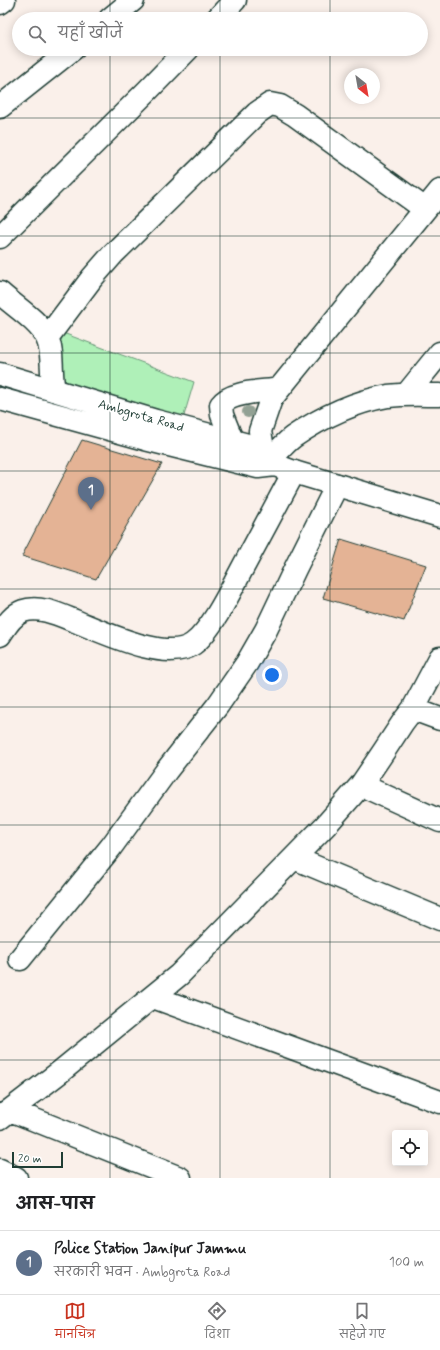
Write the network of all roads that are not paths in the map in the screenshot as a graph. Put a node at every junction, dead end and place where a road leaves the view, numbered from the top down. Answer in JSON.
{"nodes":[{"id":1,"x":4,"y":0,"type":"edge"},
{"id":2,"x":133,"y":0,"type":"edge"},
{"id":3,"x":235,"y":0,"type":"edge"},
{"id":4,"x":0,"y":3,"type":"edge"},
{"id":5,"x":118,"y":12,"type":"edge"},
{"id":6,"x":224,"y":12,"type":"edge"},
{"id":7,"x":64,"y":56,"type":"edge"},
{"id":8,"x":181,"y":56,"type":"edge"},
{"id":9,"x":0,"y":107,"type":"edge"},
{"id":10,"x":440,"y":191,"type":"edge"},
{"id":11,"x":425,"y":209,"type":"junction"},
{"id":12,"x":0,"y":237,"type":"edge"},
{"id":13,"x":0,"y":293,"type":"edge"},
{"id":14,"x":47,"y":338,"type":"junction"},
{"id":15,"x":440,"y":353,"type":"edge"},
{"id":16,"x":0,"y":374,"type":"edge"},
{"id":17,"x":279,"y":389,"type":"junction"},
{"id":18,"x":54,"y":390,"type":"junction"},
{"id":19,"x":406,"y":395,"type":"junction"},
{"id":20,"x":440,"y":395,"type":"edge"},
{"id":21,"x":0,"y":399,"type":"edge"},
{"id":22,"x":232,"y":440,"type":"junction"},
{"id":23,"x":276,"y":461,"type":"junction"},
{"id":24,"x":337,"y":485,"type":"junction"},
{"id":25,"x":440,"y":516,"type":"edge"},
{"id":26,"x":0,"y":635,"type":"edge"},
{"id":27,"x":440,"y":658,"type":"edge"},
{"id":28,"x":413,"y":709,"type":"junction"},
{"id":29,"x":440,"y":719,"type":"edge"},
{"id":30,"x":361,"y":784,"type":"junction"},
{"id":31,"x":440,"y":821,"type":"edge"},
{"id":32,"x":294,"y":858,"type":"junction"},
{"id":33,"x":440,"y":919,"type":"edge"},
{"id":34,"x":20,"y":958,"type":"dead end"},
{"id":35,"x":153,"y":997,"type":"junction"},
{"id":36,"x":440,"y":1102,"type":"edge"},
{"id":37,"x":5,"y":1114,"type":"edge"},
{"id":38,"x":0,"y":1170,"type":"edge"},
{"id":39,"x":16,"y":1178,"type":"edge"},
{"id":40,"x":180,"y":1178,"type":"edge"}],
"edges":[{"from":1,"to":4,"type":"street"},
{"from":2,"to":5,"type":"street"},
{"from":3,"to":6,"type":"street"},
{"from":7,"to":9,"type":"street"},
{"from":8,"to":12,"type":"street"},
{"from":10,"to":11,"type":"street"},
{"from":11,"to":14,"type":"street"},
{"from":11,"to":17,"type":"street"},
{"from":13,"to":14,"type":"street"},
{"from":14,"to":18,"type":"street"},
{"from":15,"to":19,"type":"street"},
{"from":16,"to":18,"type":"street","name":"Ambgrota Road"},
{"from":17,"to":22,"type":"street"},
{"from":17,"to":23,"type":"street"},
{"from":18,"to":22,"type":"street","name":"Ambgrota Road"},
{"from":19,"to":20,"type":"street"},
{"from":19,"to":23,"type":"street"},
{"from":21,"to":23,"type":"street"},
{"from":22,"to":23,"type":"street","name":"Ambgrota Road"},
{"from":23,"to":24,"type":"street","name":"Ambgrota Road"},
{"from":23,"to":26,"type":"street"},
{"from":24,"to":25,"type":"street","name":"Ambgrota Road"},
{"from":24,"to":34,"type":"street"},
{"from":27,"to":28,"type":"street"},
{"from":28,"to":29,"type":"street"},
{"from":28,"to":30,"type":"street"},
{"from":30,"to":31,"type":"street"},
{"from":30,"to":32,"type":"street"},
{"from":32,"to":33,"type":"street"},
{"from":32,"to":35,"type":"street"},
{"from":35,"to":36,"type":"street"},
{"from":35,"to":37,"type":"street"},
{"from":37,"to":40,"type":"street"},
{"from":38,"to":39,"type":"street"}]}
